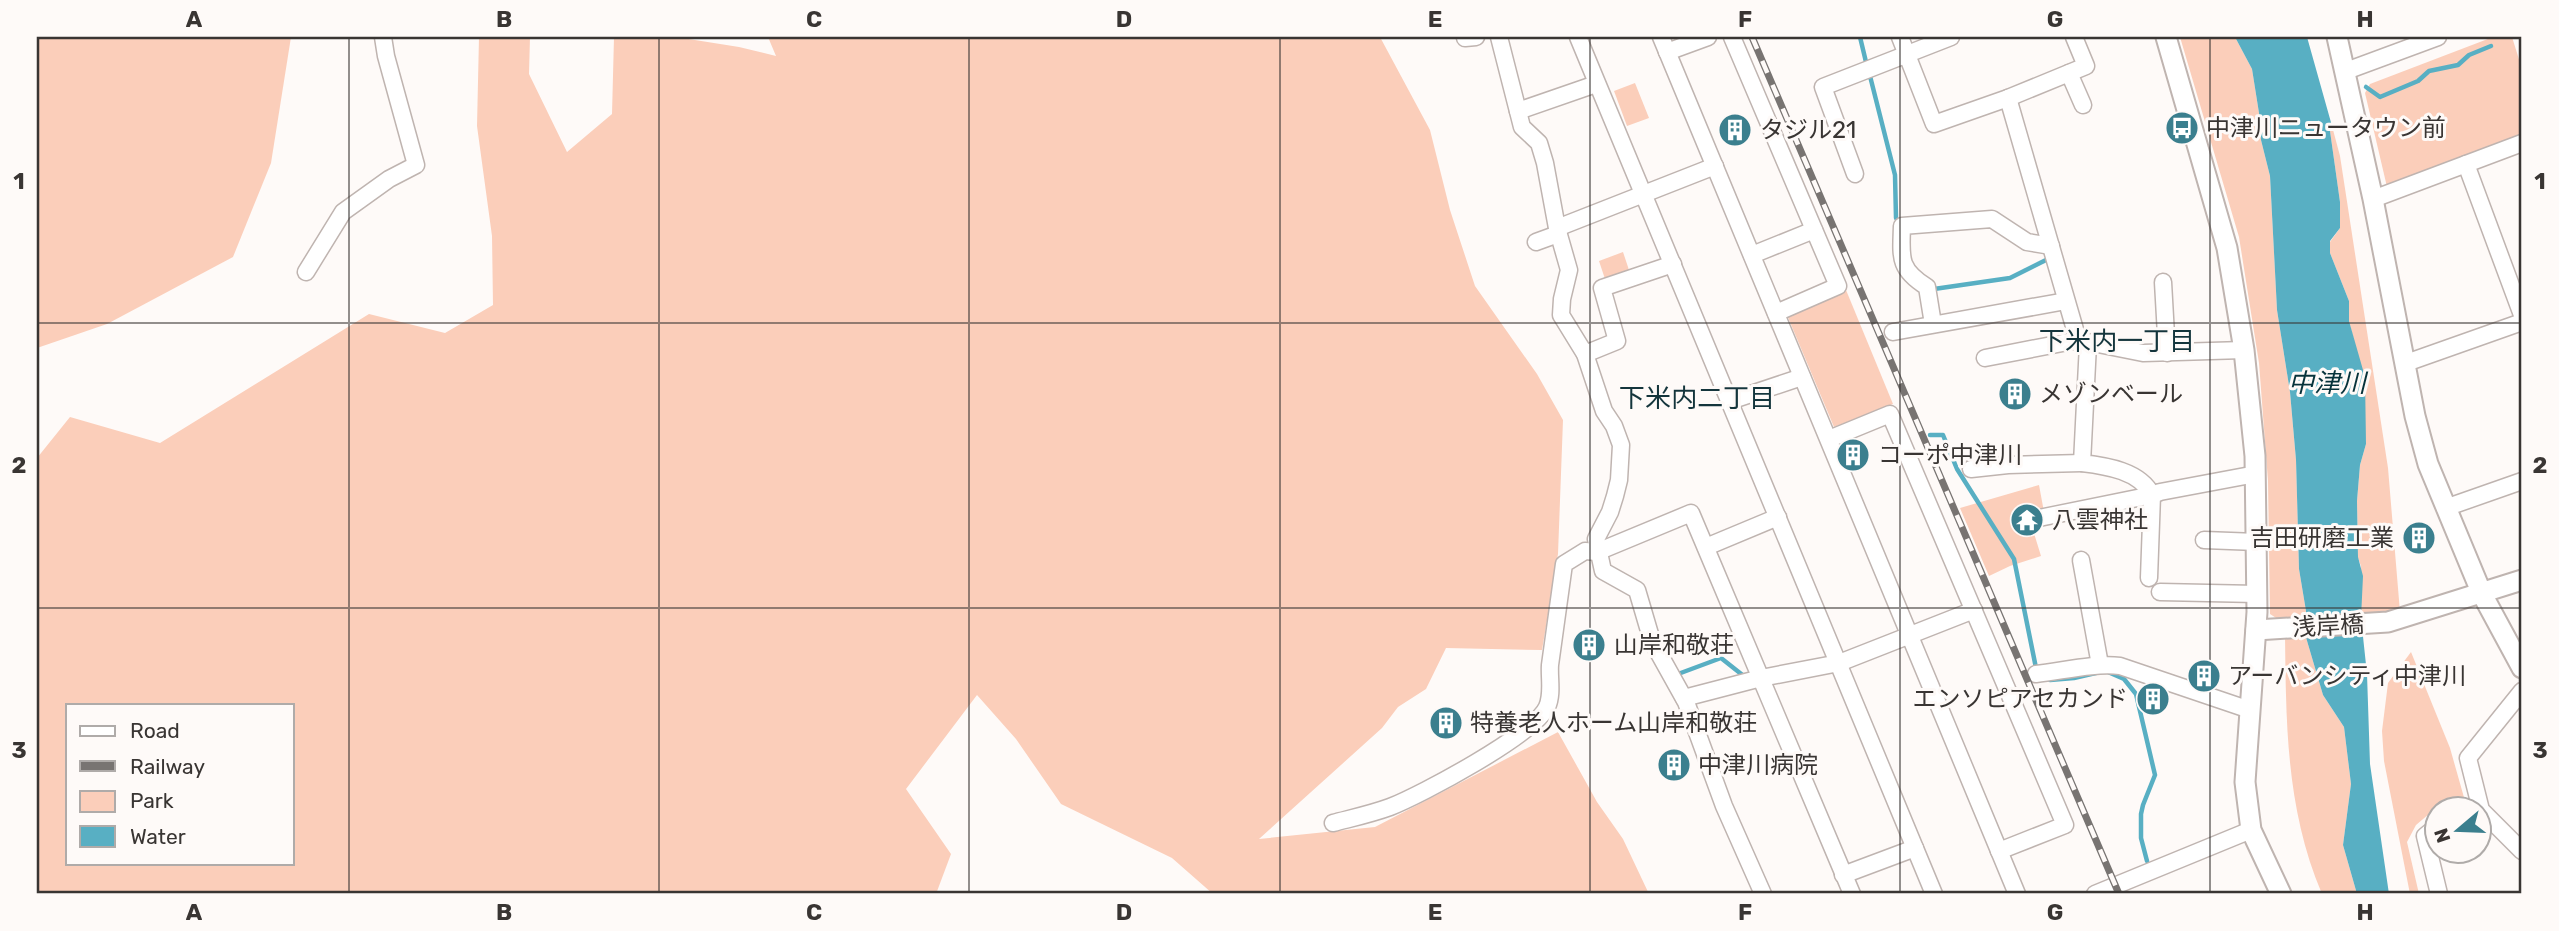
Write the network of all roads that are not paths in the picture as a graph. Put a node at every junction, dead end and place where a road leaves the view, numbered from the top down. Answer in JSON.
{"nodes":[{"id":1,"x":383,"y":37,"type":"edge"},
{"id":2,"x":1499,"y":37,"type":"edge"},
{"id":3,"x":1578,"y":37,"type":"edge"},
{"id":4,"x":1661,"y":37,"type":"edge"},
{"id":5,"x":1709,"y":37,"type":"edge"},
{"id":6,"x":1732,"y":37,"type":"edge"},
{"id":7,"x":1900,"y":37,"type":"edge"},
{"id":8,"x":1951,"y":37,"type":"edge"},
{"id":9,"x":2074,"y":37,"type":"edge"},
{"id":10,"x":2166,"y":37,"type":"edge"},
{"id":11,"x":2337,"y":37,"type":"edge"},
{"id":12,"x":2438,"y":37,"type":"edge"},
{"id":13,"x":1667,"y":52,"type":"junction"},
{"id":14,"x":1907,"y":53,"type":"junction"},
{"id":15,"x":2346,"y":71,"type":"junction"},
{"id":16,"x":2069,"y":73,"type":"junction"},
{"id":17,"x":1596,"y":84,"type":"junction"},
{"id":18,"x":2008,"y":98,"type":"junction"},
{"id":19,"x":2082,"y":105,"type":"dead end"},
{"id":20,"x":1518,"y":111,"type":"junction"},
{"id":21,"x":2522,"y":143,"type":"edge"},
{"id":22,"x":2466,"y":164,"type":"junction"},
{"id":23,"x":1715,"y":166,"type":"junction"},
{"id":24,"x":1855,"y":174,"type":"dead end"},
{"id":25,"x":1644,"y":192,"type":"junction"},
{"id":26,"x":2373,"y":199,"type":"junction"},
{"id":27,"x":1814,"y":230,"type":"junction"},
{"id":28,"x":1558,"y":231,"type":"junction"},
{"id":29,"x":1536,"y":242,"type":"dead end"},
{"id":30,"x":2051,"y":246,"type":"junction"},
{"id":31,"x":1752,"y":255,"type":"junction"},
{"id":32,"x":1673,"y":264,"type":"junction"},
{"id":33,"x":306,"y":272,"type":"dead end"},
{"id":34,"x":2163,"y":282,"type":"dead end"},
{"id":35,"x":2066,"y":301,"type":"junction"},
{"id":36,"x":1776,"y":313,"type":"junction"},
{"id":37,"x":2522,"y":315,"type":"edge"},
{"id":38,"x":2522,"y":322,"type":"edge"},
{"id":39,"x":1933,"y":324,"type":"junction"},
{"id":40,"x":1893,"y":332,"type":"dead end"},
{"id":41,"x":2083,"y":342,"type":"junction"},
{"id":42,"x":2244,"y":350,"type":"junction"},
{"id":43,"x":2167,"y":353,"type":"junction"},
{"id":44,"x":1585,"y":354,"type":"junction"},
{"id":45,"x":1985,"y":358,"type":"dead end"},
{"id":46,"x":2406,"y":363,"type":"junction"},
{"id":47,"x":1802,"y":377,"type":"junction"},
{"id":48,"x":1730,"y":401,"type":"junction"},
{"id":49,"x":1829,"y":439,"type":"junction"},
{"id":50,"x":2082,"y":463,"type":"junction"},
{"id":51,"x":1971,"y":469,"type":"dead end"},
{"id":52,"x":2256,"y":474,"type":"junction"},
{"id":53,"x":2522,"y":481,"type":"edge"},
{"id":54,"x":2152,"y":495,"type":"junction"},
{"id":55,"x":2445,"y":508,"type":"junction"},
{"id":56,"x":1778,"y":517,"type":"junction"},
{"id":57,"x":2039,"y":518,"type":"dead end"},
{"id":58,"x":2204,"y":540,"type":"dead end"},
{"id":59,"x":2257,"y":542,"type":"junction"},
{"id":60,"x":1706,"y":547,"type":"junction"},
{"id":61,"x":1597,"y":551,"type":"junction"},
{"id":62,"x":2081,"y":560,"type":"dead end"},
{"id":63,"x":2149,"y":578,"type":"dead end"},
{"id":64,"x":2522,"y":580,"type":"edge"},
{"id":65,"x":2160,"y":592,"type":"dead end"},
{"id":66,"x":2257,"y":594,"type":"junction"},
{"id":67,"x":2482,"y":594,"type":"junction"},
{"id":68,"x":1974,"y":610,"type":"junction"},
{"id":69,"x":2263,"y":629,"type":"junction"},
{"id":70,"x":1910,"y":634,"type":"junction"},
{"id":71,"x":1839,"y":663,"type":"junction"},
{"id":72,"x":2100,"y":665,"type":"junction"},
{"id":73,"x":2522,"y":668,"type":"edge"},
{"id":74,"x":2036,"y":674,"type":"dead end"},
{"id":75,"x":1761,"y":678,"type":"junction"},
{"id":76,"x":2522,"y":691,"type":"edge"},
{"id":77,"x":1684,"y":698,"type":"junction"},
{"id":78,"x":2250,"y":710,"type":"junction"},
{"id":79,"x":2476,"y":794,"type":"edge"},
{"id":80,"x":2492,"y":822,"type":"edge"},
{"id":81,"x":1333,"y":823,"type":"dead end"},
{"id":82,"x":2251,"y":830,"type":"junction"},
{"id":83,"x":1915,"y":848,"type":"junction"},
{"id":84,"x":2000,"y":851,"type":"junction"},
{"id":85,"x":2522,"y":851,"type":"edge"},
{"id":86,"x":2432,"y":864,"type":"edge"},
{"id":87,"x":1843,"y":875,"type":"junction"},
{"id":88,"x":1763,"y":894,"type":"edge"},
{"id":89,"x":1852,"y":894,"type":"edge"},
{"id":90,"x":1934,"y":894,"type":"edge"},
{"id":91,"x":2017,"y":894,"type":"edge"},
{"id":92,"x":2095,"y":894,"type":"edge"},
{"id":93,"x":2281,"y":894,"type":"edge"},
{"id":94,"x":2439,"y":894,"type":"edge"}],
"edges":[{"from":1,"to":33,"type":"street"},
{"from":2,"to":20,"type":"street"},
{"from":3,"to":17,"type":"street"},
{"from":4,"to":13,"type":"street"},
{"from":5,"to":13,"type":"street"},
{"from":6,"to":27,"type":"street"},
{"from":7,"to":14,"type":"street"},
{"from":8,"to":14,"type":"street"},
{"from":9,"to":16,"type":"street"},
{"from":10,"to":42,"type":"street"},
{"from":11,"to":15,"type":"street"},
{"from":12,"to":15,"type":"street"},
{"from":13,"to":23,"type":"street"},
{"from":14,"to":18,"type":"street"},
{"from":14,"to":24,"type":"street"},
{"from":15,"to":26,"type":"street"},
{"from":16,"to":18,"type":"street"},
{"from":16,"to":19,"type":"street"},
{"from":17,"to":20,"type":"street"},
{"from":17,"to":25,"type":"street"},
{"from":18,"to":30,"type":"street"},
{"from":20,"to":28,"type":"street"},
{"from":21,"to":22,"type":"street"},
{"from":22,"to":26,"type":"street"},
{"from":22,"to":37,"type":"street"},
{"from":23,"to":25,"type":"street"},
{"from":23,"to":31,"type":"street"},
{"from":25,"to":28,"type":"street"},
{"from":25,"to":32,"type":"street"},
{"from":26,"to":46,"type":"street"},
{"from":27,"to":31,"type":"street"},
{"from":27,"to":36,"type":"street"},
{"from":28,"to":29,"type":"street"},
{"from":28,"to":44,"type":"street"},
{"from":30,"to":35,"type":"street"},
{"from":30,"to":39,"type":"street"},
{"from":31,"to":36,"type":"street"},
{"from":32,"to":44,"type":"street"},
{"from":32,"to":48,"type":"street"},
{"from":34,"to":43,"type":"street"},
{"from":35,"to":39,"type":"street"},
{"from":35,"to":41,"type":"street"},
{"from":36,"to":47,"type":"street"},
{"from":38,"to":46,"type":"street"},
{"from":39,"to":40,"type":"street"},
{"from":41,"to":43,"type":"street"},
{"from":41,"to":45,"type":"street"},
{"from":41,"to":50,"type":"street"},
{"from":42,"to":43,"type":"street"},
{"from":42,"to":52,"type":"street"},
{"from":44,"to":61,"type":"street"},
{"from":46,"to":55,"type":"street"},
{"from":47,"to":48,"type":"street"},
{"from":47,"to":49,"type":"street"},
{"from":48,"to":56,"type":"street"},
{"from":49,"to":68,"type":"street"},
{"from":49,"to":70,"type":"street"},
{"from":50,"to":51,"type":"street"},
{"from":50,"to":54,"type":"street"},
{"from":52,"to":54,"type":"street"},
{"from":52,"to":59,"type":"street"},
{"from":53,"to":55,"type":"street"},
{"from":54,"to":57,"type":"street"},
{"from":54,"to":63,"type":"street"},
{"from":55,"to":67,"type":"street"},
{"from":56,"to":60,"type":"street"},
{"from":56,"to":71,"type":"street"},
{"from":58,"to":59,"type":"street"},
{"from":59,"to":66,"type":"street"},
{"from":60,"to":61,"type":"street"},
{"from":60,"to":75,"type":"street"},
{"from":61,"to":77,"type":"street"},
{"from":61,"to":81,"type":"street"},
{"from":62,"to":72,"type":"street"},
{"from":64,"to":67,"type":"street","name":"浅岸橋"},
{"from":65,"to":66,"type":"street"},
{"from":66,"to":69,"type":"street"},
{"from":67,"to":69,"type":"street","name":"浅岸橋"},
{"from":67,"to":73,"type":"street"},
{"from":68,"to":70,"type":"street"},
{"from":68,"to":84,"type":"street"},
{"from":69,"to":78,"type":"street"},
{"from":70,"to":71,"type":"street"},
{"from":70,"to":84,"type":"street"},
{"from":71,"to":75,"type":"street"},
{"from":71,"to":83,"type":"street"},
{"from":72,"to":74,"type":"street"},
{"from":72,"to":78,"type":"street"},
{"from":75,"to":77,"type":"street"},
{"from":75,"to":87,"type":"street"},
{"from":76,"to":79,"type":"street"},
{"from":77,"to":88,"type":"street"},
{"from":78,"to":82,"type":"street"},
{"from":80,"to":85,"type":"street"},
{"from":82,"to":92,"type":"street"},
{"from":82,"to":93,"type":"street"},
{"from":83,"to":87,"type":"street"},
{"from":83,"to":90,"type":"street"},
{"from":84,"to":91,"type":"street"},
{"from":86,"to":94,"type":"street"},
{"from":87,"to":89,"type":"street"}]}
